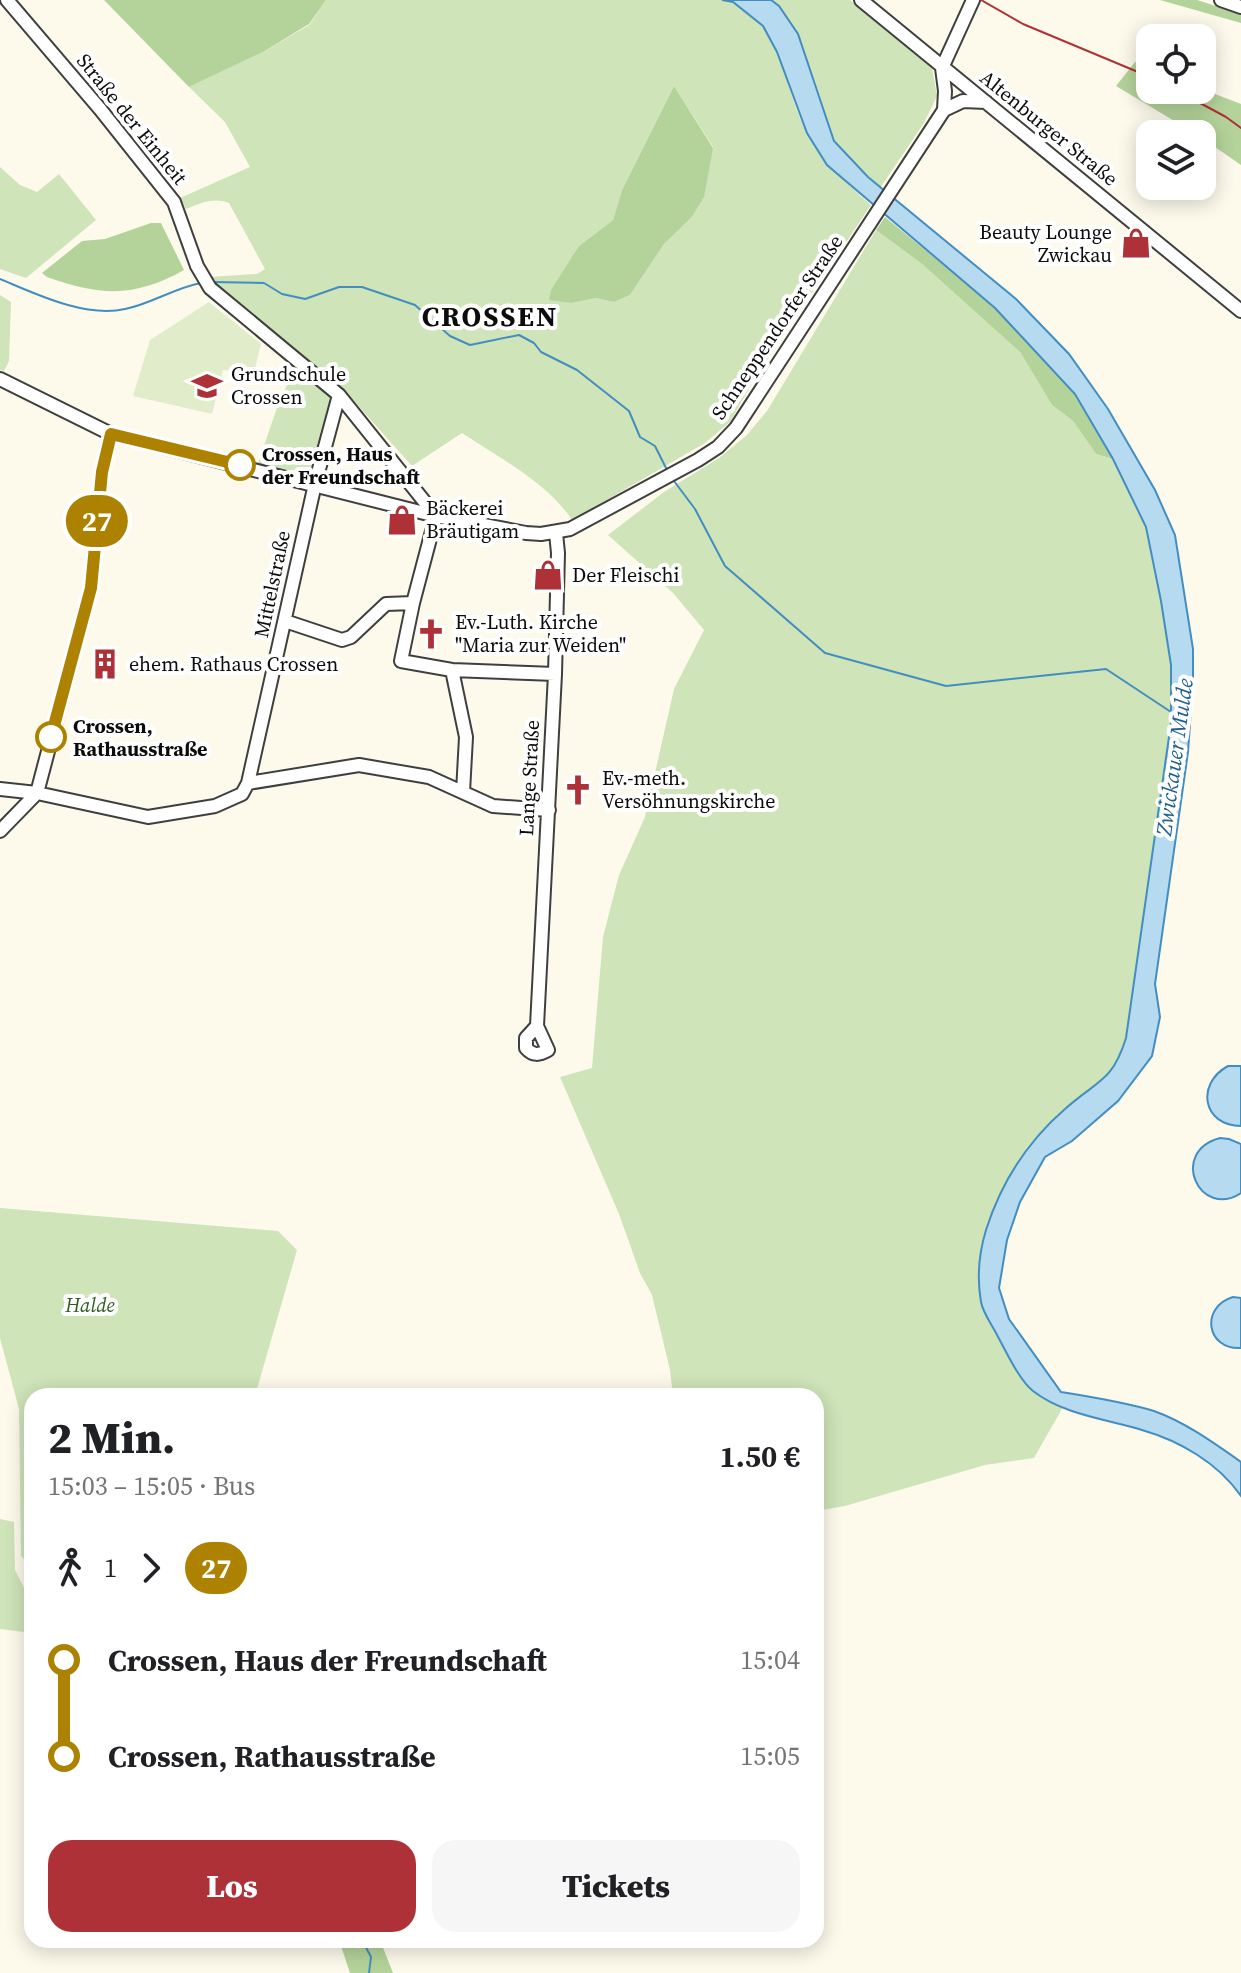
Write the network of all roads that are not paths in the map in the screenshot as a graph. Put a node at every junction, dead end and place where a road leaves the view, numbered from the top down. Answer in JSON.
{"nodes":[{"id":1,"x":7,"y":0,"type":"edge"},
{"id":2,"x":861,"y":0,"type":"edge"},
{"id":3,"x":973,"y":0,"type":"edge"},
{"id":4,"x":1221,"y":0,"type":"edge"},
{"id":5,"x":1241,"y":7,"type":"edge"},
{"id":6,"x":942,"y":68,"type":"junction"},
{"id":7,"x":986,"y":102,"type":"junction"},
{"id":8,"x":944,"y":110,"type":"junction"},
{"id":9,"x":1241,"y":311,"type":"edge"},
{"id":10,"x":0,"y":379,"type":"edge"},
{"id":11,"x":339,"y":395,"type":"junction"},
{"id":12,"x":111,"y":434,"type":"junction"},
{"id":13,"x":315,"y":484,"type":"junction"},
{"id":14,"x":436,"y":516,"type":"junction"},
{"id":15,"x":556,"y":533,"type":"junction"},
{"id":16,"x":413,"y":603,"type":"junction"},
{"id":17,"x":285,"y":621,"type":"junction"},
{"id":18,"x":452,"y":670,"type":"junction"},
{"id":19,"x":555,"y":674,"type":"junction"},
{"id":20,"x":248,"y":783,"type":"junction"},
{"id":21,"x":0,"y":789,"type":"edge"},
{"id":22,"x":463,"y":792,"type":"junction"},
{"id":23,"x":37,"y":793,"type":"junction"},
{"id":24,"x":549,"y":810,"type":"junction"},
{"id":25,"x":0,"y":831,"type":"edge"},
{"id":26,"x":537,"y":1026,"type":"dead end"}],
"edges":[{"from":1,"to":11,"type":"street","name":"Straße der Einheit"},
{"from":2,"to":6,"type":"street","name":"Altenburger Straße"},
{"from":3,"to":6,"type":"street"},
{"from":4,"to":5,"type":"street"},
{"from":6,"to":7,"type":"street","name":"Altenburger Straße"},
{"from":6,"to":8,"type":"street"},
{"from":7,"to":8,"type":"street"},
{"from":7,"to":9,"type":"street","name":"Altenburger Straße"},
{"from":8,"to":15,"type":"street","name":"Schneppendorfer Straße"},
{"from":10,"to":12,"type":"street","name":"Schneppendorfer Straße"},
{"from":11,"to":13,"type":"street","name":"Mittelstraße"},
{"from":11,"to":14,"type":"street","name":"Straße der Einheit"},
{"from":12,"to":13,"type":"street","name":"Schneppendorfer Straße"},
{"from":12,"to":23,"type":"street"},
{"from":13,"to":14,"type":"street","name":"Schneppendorfer Straße"},
{"from":13,"to":17,"type":"street","name":"Mittelstraße"},
{"from":14,"to":15,"type":"street","name":"Schneppendorfer Straße"},
{"from":14,"to":16,"type":"street"},
{"from":15,"to":19,"type":"street","name":"Lange Straße"},
{"from":16,"to":17,"type":"street"},
{"from":16,"to":18,"type":"street"},
{"from":17,"to":20,"type":"street","name":"Mittelstraße"},
{"from":18,"to":19,"type":"street"},
{"from":18,"to":22,"type":"street"},
{"from":19,"to":24,"type":"street","name":"Lange Straße"},
{"from":20,"to":22,"type":"street"},
{"from":20,"to":23,"type":"street"},
{"from":21,"to":23,"type":"street"},
{"from":22,"to":24,"type":"street"},
{"from":23,"to":25,"type":"street"},
{"from":24,"to":26,"type":"street","name":"Lange Straße"}]}
